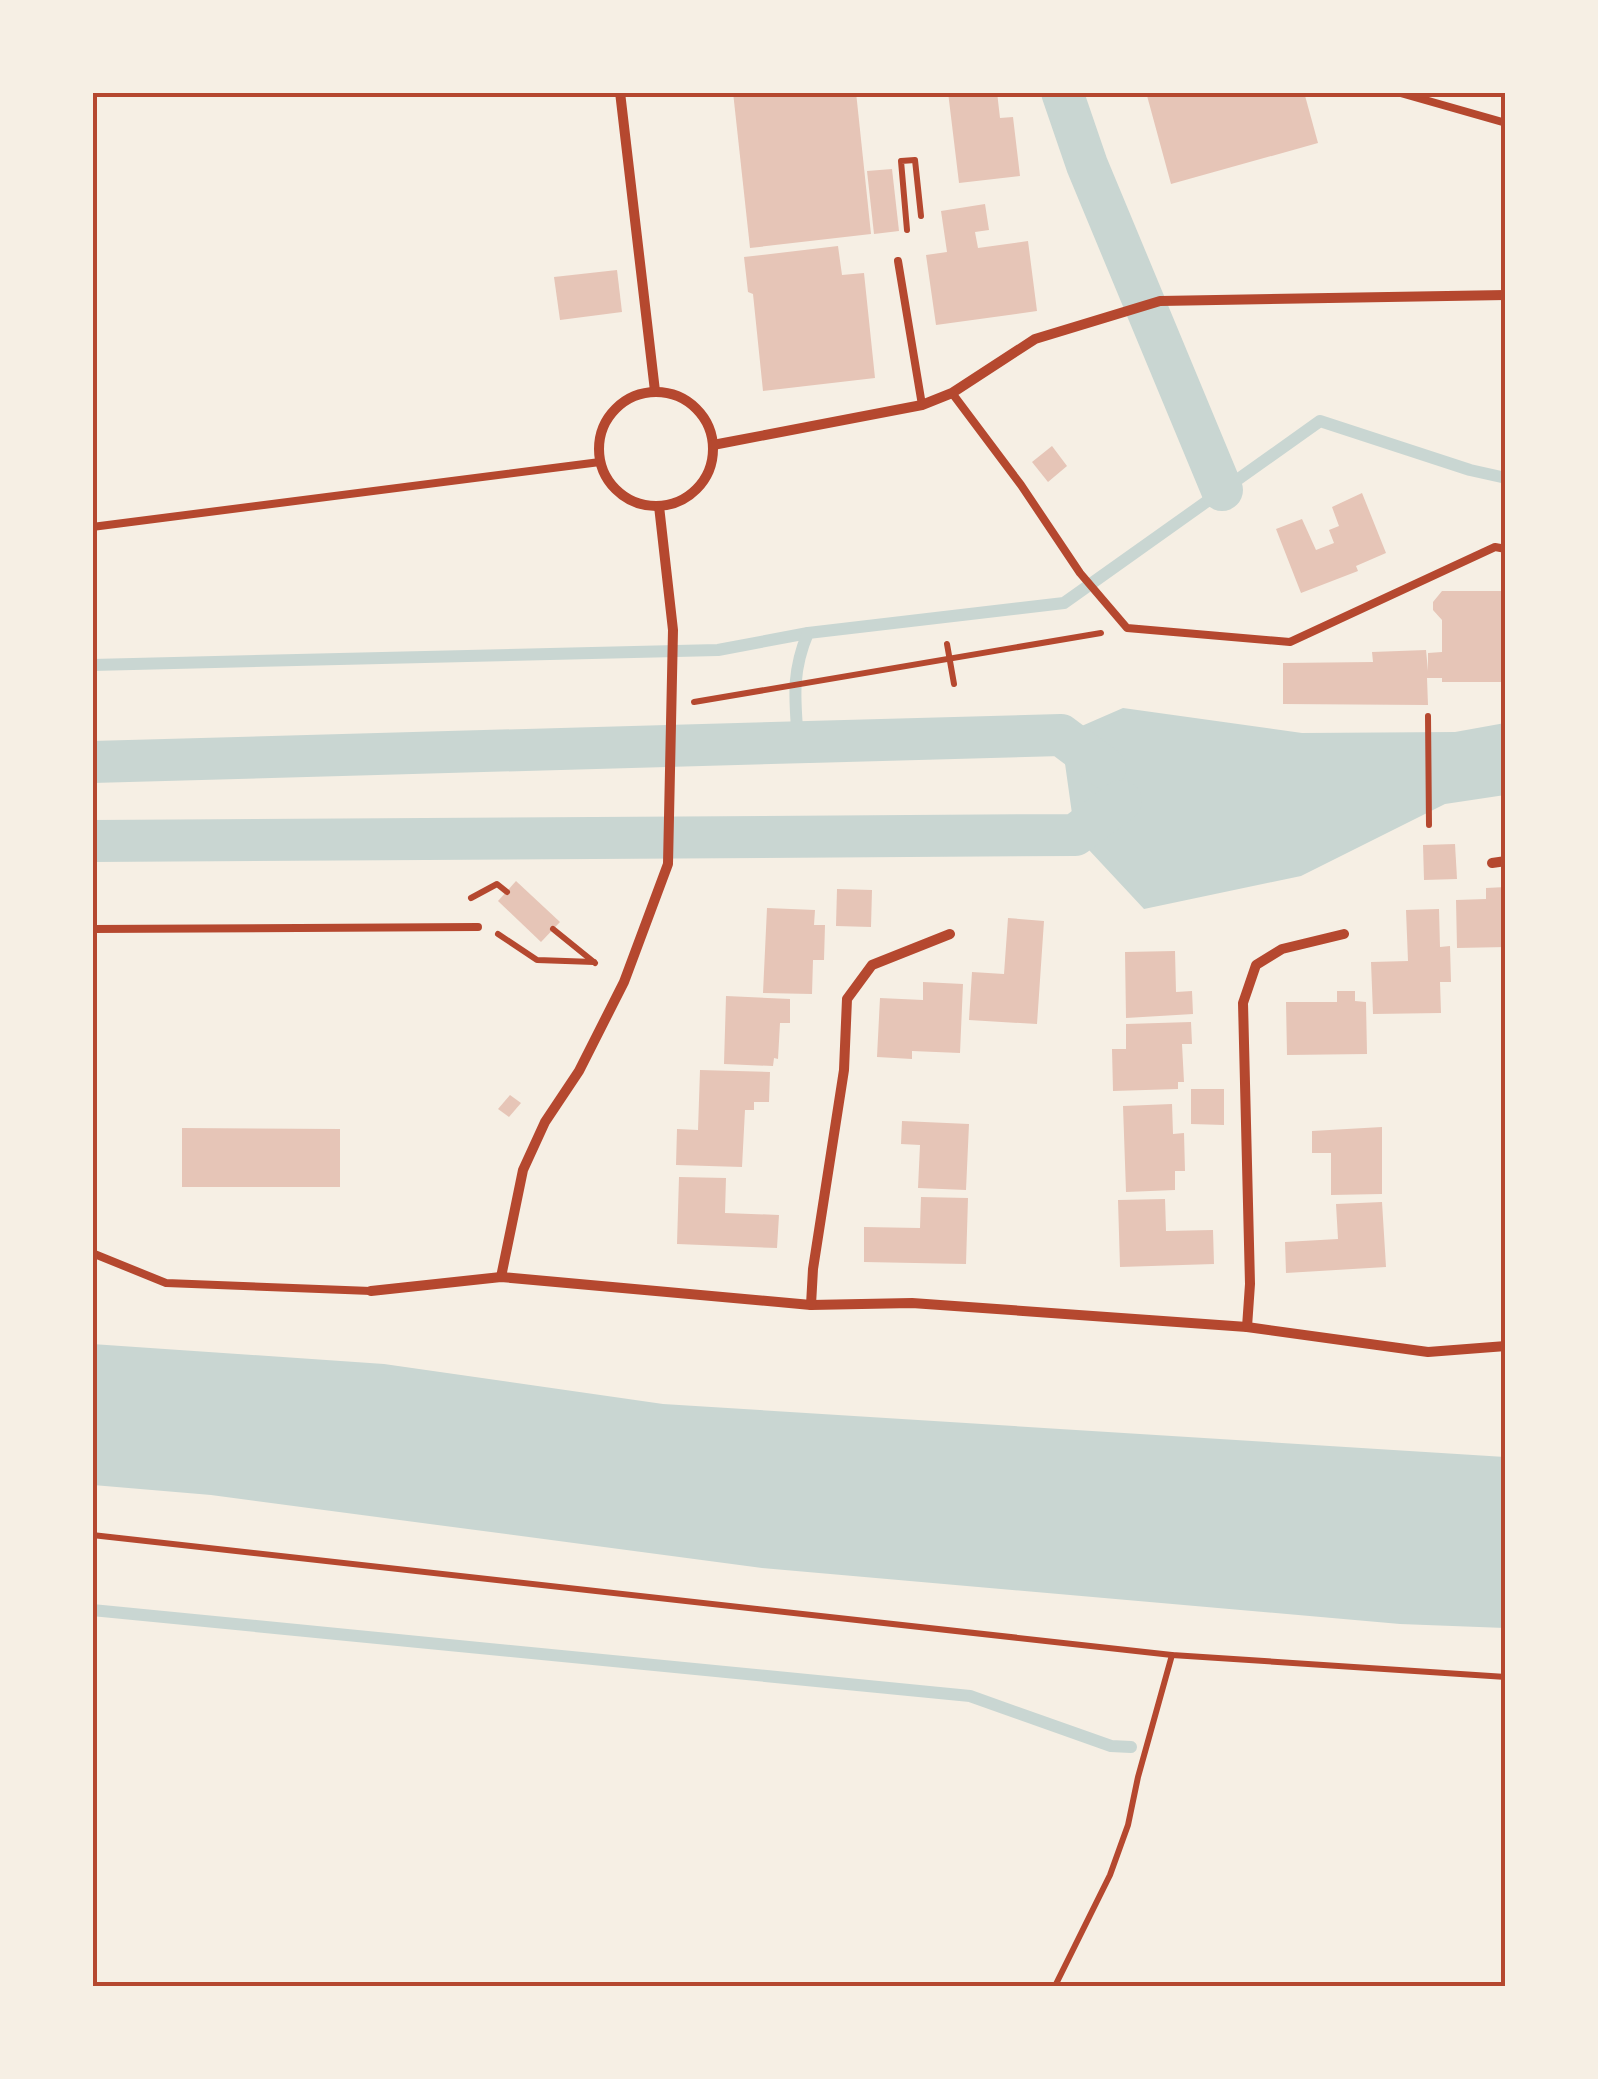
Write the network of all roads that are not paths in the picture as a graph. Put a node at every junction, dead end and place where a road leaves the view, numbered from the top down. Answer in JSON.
{"nodes":[{"id":1,"x":620,"y":92,"type":"edge"},
{"id":2,"x":1397,"y":92,"type":"edge"},
{"id":3,"x":1506,"y":123,"type":"edge"},
{"id":4,"x":898,"y":261,"type":"dead end"},
{"id":5,"x":1506,"y":295,"type":"edge"},
{"id":6,"x":656,"y":390,"type":"junction"},
{"id":7,"x":952,"y":394,"type":"junction"},
{"id":8,"x":922,"y":405,"type":"junction"},
{"id":9,"x":713,"y":445,"type":"junction"},
{"id":10,"x":600,"y":462,"type":"junction"},
{"id":11,"x":659,"y":506,"type":"junction"},
{"id":12,"x":92,"y":527,"type":"edge"},
{"id":13,"x":1506,"y":550,"type":"edge"},
{"id":14,"x":1506,"y":861,"type":"edge"},
{"id":15,"x":1492,"y":864,"type":"dead end"},
{"id":16,"x":478,"y":927,"type":"dead end"},
{"id":17,"x":92,"y":929,"type":"edge"},
{"id":18,"x":950,"y":934,"type":"dead end"},
{"id":19,"x":1344,"y":934,"type":"dead end"},
{"id":20,"x":92,"y":1253,"type":"edge"},
{"id":21,"x":502,"y":1277,"type":"junction"},
{"id":22,"x":371,"y":1291,"type":"joint"},
{"id":23,"x":811,"y":1304,"type":"junction"},
{"id":24,"x":1247,"y":1327,"type":"junction"},
{"id":25,"x":1506,"y":1346,"type":"edge"}],
"edges":[{"from":1,"to":6,"type":"street"},
{"from":2,"to":3,"type":"lane"},
{"from":4,"to":8,"type":"lane"},
{"from":5,"to":7,"type":"street"},
{"from":6,"to":9,"type":"street"},
{"from":6,"to":10,"type":"street"},
{"from":7,"to":8,"type":"street"},
{"from":7,"to":13,"type":"lane"},
{"from":8,"to":9,"type":"street"},
{"from":9,"to":11,"type":"street"},
{"from":10,"to":11,"type":"street"},
{"from":10,"to":12,"type":"lane"},
{"from":11,"to":21,"type":"street"},
{"from":14,"to":15,"type":"street"},
{"from":16,"to":17,"type":"lane"},
{"from":18,"to":23,"type":"street"},
{"from":19,"to":24,"type":"street"},
{"from":20,"to":22,"type":"lane"},
{"from":21,"to":22,"type":"street"},
{"from":21,"to":23,"type":"street"},
{"from":23,"to":24,"type":"street"},
{"from":24,"to":25,"type":"street"}]}
